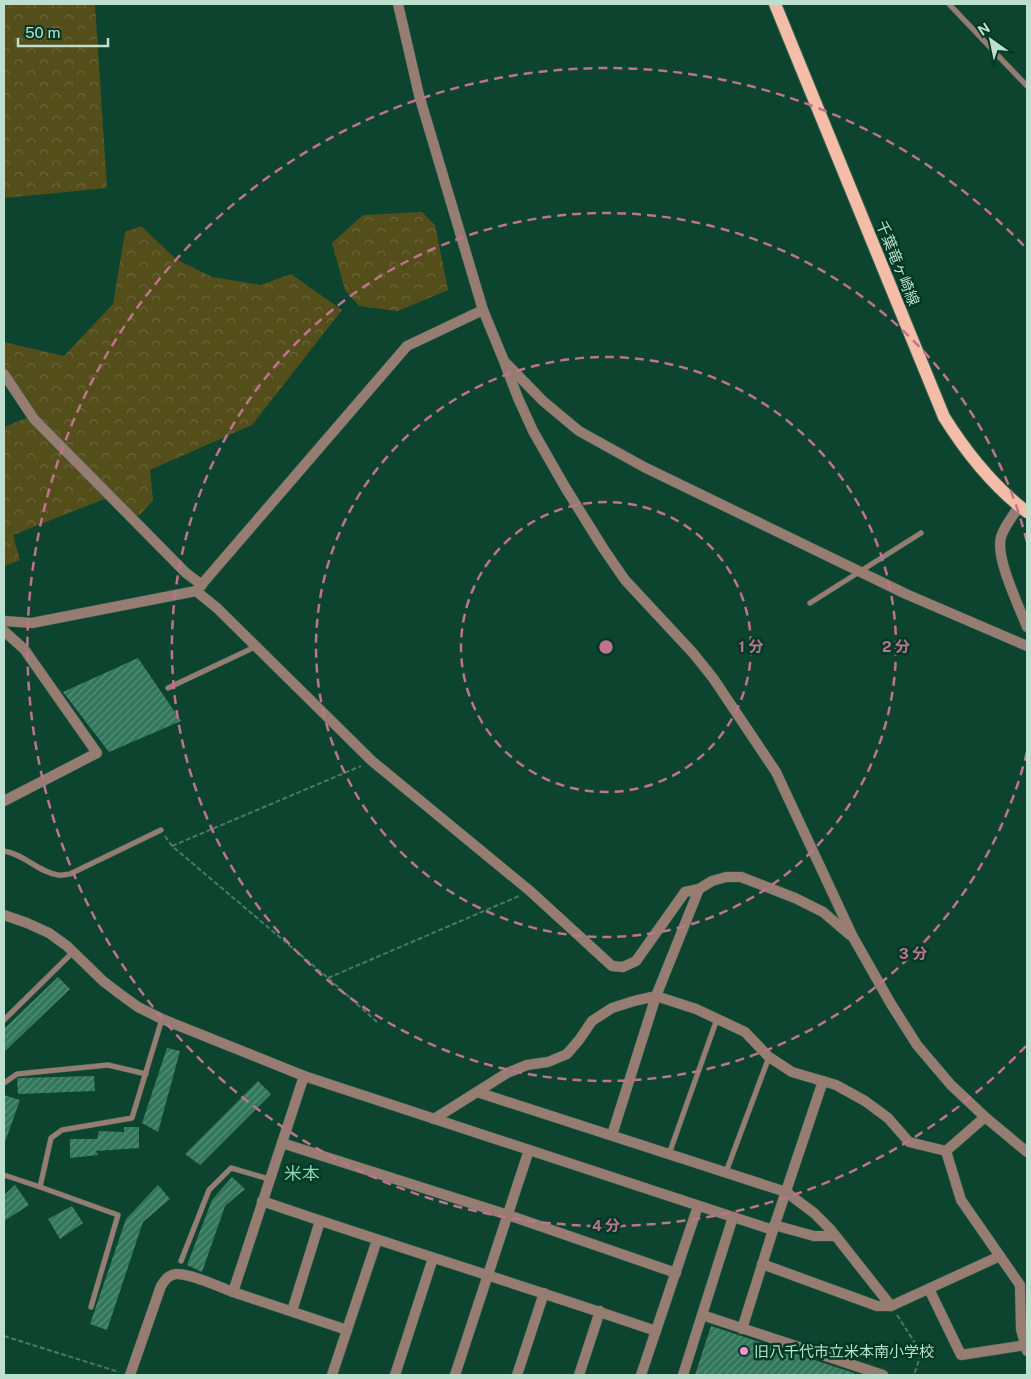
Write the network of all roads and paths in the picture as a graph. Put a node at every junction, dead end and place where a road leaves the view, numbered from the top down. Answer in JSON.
{"nodes":[{"id":1,"x":398,"y":4,"type":"edge"},
{"id":2,"x":775,"y":4,"type":"edge"},
{"id":3,"x":950,"y":4,"type":"edge"},
{"id":4,"x":1027,"y":86,"type":"edge"},
{"id":5,"x":483,"y":310,"type":"junction"},
{"id":6,"x":504,"y":361,"type":"junction"},
{"id":7,"x":4,"y":374,"type":"edge"},
{"id":8,"x":1023,"y":509,"type":"edge"},
{"id":9,"x":921,"y":533,"type":"dead end"},
{"id":10,"x":860,"y":572,"type":"junction"},
{"id":11,"x":199,"y":588,"type":"junction"},
{"id":12,"x":810,"y":603,"type":"dead end"},
{"id":13,"x":4,"y":621,"type":"edge"},
{"id":14,"x":1027,"y":627,"type":"edge"},
{"id":15,"x":4,"y":631,"type":"edge"},
{"id":16,"x":1027,"y":646,"type":"edge"},
{"id":17,"x":255,"y":647,"type":"junction"},
{"id":18,"x":168,"y":688,"type":"dead end"},
{"id":19,"x":372,"y":761,"type":"junction"},
{"id":20,"x":4,"y":801,"type":"edge"},
{"id":21,"x":161,"y":830,"type":"joint"},
{"id":22,"x":172,"y":846,"type":"junction"},
{"id":23,"x":4,"y":851,"type":"edge"},
{"id":24,"x":700,"y":889,"type":"junction"},
{"id":25,"x":530,"y":891,"type":"junction"},
{"id":26,"x":4,"y":915,"type":"edge"},
{"id":27,"x":853,"y":937,"type":"junction"},
{"id":28,"x":74,"y":952,"type":"junction"},
{"id":29,"x":328,"y":978,"type":"junction"},
{"id":30,"x":656,"y":996,"type":"junction"},
{"id":31,"x":162,"y":1019,"type":"junction"},
{"id":32,"x":717,"y":1019,"type":"junction"},
{"id":33,"x":4,"y":1020,"type":"edge"},
{"id":34,"x":377,"y":1022,"type":"dead end"},
{"id":35,"x":769,"y":1057,"type":"junction"},
{"id":36,"x":146,"y":1074,"type":"junction"},
{"id":37,"x":304,"y":1076,"type":"junction"},
{"id":38,"x":823,"y":1081,"type":"junction"},
{"id":39,"x":4,"y":1083,"type":"edge"},
{"id":40,"x":477,"y":1092,"type":"junction"},
{"id":41,"x":984,"y":1117,"type":"junction"},
{"id":42,"x":434,"y":1119,"type":"junction"},
{"id":43,"x":612,"y":1136,"type":"junction"},
{"id":44,"x":282,"y":1143,"type":"junction"},
{"id":45,"x":529,"y":1150,"type":"junction"},
{"id":46,"x":946,"y":1150,"type":"junction"},
{"id":47,"x":1027,"y":1152,"type":"edge"},
{"id":48,"x":668,"y":1154,"type":"junction"},
{"id":49,"x":726,"y":1172,"type":"junction"},
{"id":50,"x":4,"y":1175,"type":"edge"},
{"id":51,"x":270,"y":1179,"type":"junction"},
{"id":52,"x":40,"y":1187,"type":"junction"},
{"id":53,"x":786,"y":1192,"type":"junction"},
{"id":54,"x":262,"y":1201,"type":"junction"},
{"id":55,"x":698,"y":1206,"type":"junction"},
{"id":56,"x":508,"y":1215,"type":"junction"},
{"id":57,"x":733,"y":1218,"type":"junction"},
{"id":58,"x":320,"y":1221,"type":"junction"},
{"id":59,"x":774,"y":1227,"type":"junction"},
{"id":60,"x":835,"y":1236,"type":"junction"},
{"id":61,"x":377,"y":1240,"type":"junction"},
{"id":62,"x":1000,"y":1256,"type":"junction"},
{"id":63,"x":433,"y":1258,"type":"junction"},
{"id":64,"x":181,"y":1261,"type":"dead end"},
{"id":65,"x":762,"y":1264,"type":"junction"},
{"id":66,"x":676,"y":1272,"type":"junction"},
{"id":67,"x":488,"y":1274,"type":"junction"},
{"id":68,"x":929,"y":1289,"type":"junction"},
{"id":69,"x":233,"y":1292,"type":"junction"},
{"id":70,"x":544,"y":1293,"type":"junction"},
{"id":71,"x":891,"y":1306,"type":"junction"},
{"id":72,"x":91,"y":1307,"type":"dead end"},
{"id":73,"x":292,"y":1311,"type":"junction"},
{"id":74,"x":600,"y":1311,"type":"junction"},
{"id":75,"x":702,"y":1315,"type":"junction"},
{"id":76,"x":742,"y":1329,"type":"junction"},
{"id":77,"x":347,"y":1330,"type":"junction"},
{"id":78,"x":656,"y":1331,"type":"junction"},
{"id":79,"x":4,"y":1336,"type":"edge"},
{"id":80,"x":1026,"y":1348,"type":"edge"},
{"id":81,"x":130,"y":1375,"type":"edge"},
{"id":82,"x":332,"y":1375,"type":"edge"},
{"id":83,"x":396,"y":1375,"type":"edge"},
{"id":84,"x":455,"y":1375,"type":"edge"},
{"id":85,"x":517,"y":1375,"type":"edge"},
{"id":86,"x":580,"y":1375,"type":"edge"},
{"id":87,"x":641,"y":1375,"type":"edge"},
{"id":88,"x":683,"y":1375,"type":"edge"},
{"id":89,"x":883,"y":1375,"type":"edge"},
{"id":90,"x":914,"y":1375,"type":"edge"}],
"edges":[{"from":1,"to":5,"type":"street"},
{"from":2,"to":8,"type":"main road","name":"千葉竜ヶ崎線"},
{"from":3,"to":4,"type":"lane"},
{"from":5,"to":6,"type":"street"},
{"from":5,"to":11,"type":"street"},
{"from":6,"to":10,"type":"street"},
{"from":6,"to":27,"type":"street"},
{"from":7,"to":11,"type":"street"},
{"from":8,"to":14,"type":"street"},
{"from":9,"to":10,"type":"lane"},
{"from":10,"to":12,"type":"lane"},
{"from":10,"to":16,"type":"street"},
{"from":11,"to":13,"type":"street"},
{"from":11,"to":17,"type":"street"},
{"from":15,"to":20,"type":"street"},
{"from":17,"to":18,"type":"lane"},
{"from":17,"to":19,"type":"street"},
{"from":19,"to":22,"type":"path"},
{"from":19,"to":25,"type":"street"},
{"from":21,"to":22,"type":"path"},
{"from":21,"to":23,"type":"lane"},
{"from":22,"to":29,"type":"path"},
{"from":24,"to":25,"type":"street"},
{"from":24,"to":27,"type":"street"},
{"from":24,"to":30,"type":"street"},
{"from":25,"to":29,"type":"path"},
{"from":26,"to":28,"type":"street"},
{"from":27,"to":41,"type":"street"},
{"from":28,"to":31,"type":"street"},
{"from":28,"to":33,"type":"lane"},
{"from":29,"to":34,"type":"path"},
{"from":30,"to":32,"type":"street"},
{"from":30,"to":40,"type":"street"},
{"from":30,"to":43,"type":"street"},
{"from":31,"to":36,"type":"lane"},
{"from":31,"to":37,"type":"street"},
{"from":32,"to":35,"type":"street"},
{"from":32,"to":48,"type":"lane"},
{"from":35,"to":38,"type":"street"},
{"from":35,"to":49,"type":"lane"},
{"from":36,"to":39,"type":"lane"},
{"from":36,"to":52,"type":"lane"},
{"from":37,"to":42,"type":"street"},
{"from":37,"to":44,"type":"street"},
{"from":38,"to":46,"type":"street"},
{"from":38,"to":53,"type":"street"},
{"from":40,"to":42,"type":"street"},
{"from":40,"to":43,"type":"street"},
{"from":41,"to":46,"type":"street"},
{"from":41,"to":47,"type":"street"},
{"from":42,"to":45,"type":"street"},
{"from":43,"to":48,"type":"street"},
{"from":44,"to":51,"type":"street"},
{"from":44,"to":56,"type":"street"},
{"from":45,"to":55,"type":"street"},
{"from":45,"to":56,"type":"street"},
{"from":46,"to":62,"type":"street"},
{"from":48,"to":49,"type":"street"},
{"from":49,"to":53,"type":"street"},
{"from":50,"to":52,"type":"lane"},
{"from":51,"to":54,"type":"street"},
{"from":51,"to":64,"type":"lane"},
{"from":52,"to":72,"type":"lane"},
{"from":53,"to":59,"type":"street"},
{"from":53,"to":60,"type":"street"},
{"from":54,"to":58,"type":"street"},
{"from":54,"to":69,"type":"street"},
{"from":55,"to":57,"type":"street"},
{"from":55,"to":66,"type":"street"},
{"from":56,"to":66,"type":"street"},
{"from":56,"to":67,"type":"street"},
{"from":57,"to":59,"type":"street"},
{"from":57,"to":75,"type":"street"},
{"from":58,"to":61,"type":"street"},
{"from":58,"to":73,"type":"street"},
{"from":59,"to":60,"type":"street"},
{"from":59,"to":65,"type":"street"},
{"from":60,"to":71,"type":"street"},
{"from":61,"to":63,"type":"street"},
{"from":61,"to":77,"type":"street"},
{"from":62,"to":68,"type":"street"},
{"from":62,"to":80,"type":"street"},
{"from":63,"to":67,"type":"street"},
{"from":63,"to":83,"type":"street"},
{"from":65,"to":71,"type":"street"},
{"from":65,"to":76,"type":"street"},
{"from":66,"to":78,"type":"street"},
{"from":67,"to":70,"type":"street"},
{"from":67,"to":84,"type":"street"},
{"from":68,"to":71,"type":"street"},
{"from":68,"to":80,"type":"street"},
{"from":69,"to":73,"type":"street"},
{"from":69,"to":81,"type":"street"},
{"from":70,"to":74,"type":"street"},
{"from":70,"to":85,"type":"street"},
{"from":71,"to":90,"type":"path"},
{"from":73,"to":77,"type":"street"},
{"from":74,"to":78,"type":"street"},
{"from":74,"to":86,"type":"street"},
{"from":75,"to":76,"type":"street"},
{"from":75,"to":88,"type":"street"},
{"from":76,"to":89,"type":"street"},
{"from":77,"to":82,"type":"street"},
{"from":78,"to":87,"type":"street"},
{"from":79,"to":81,"type":"path"}]}
